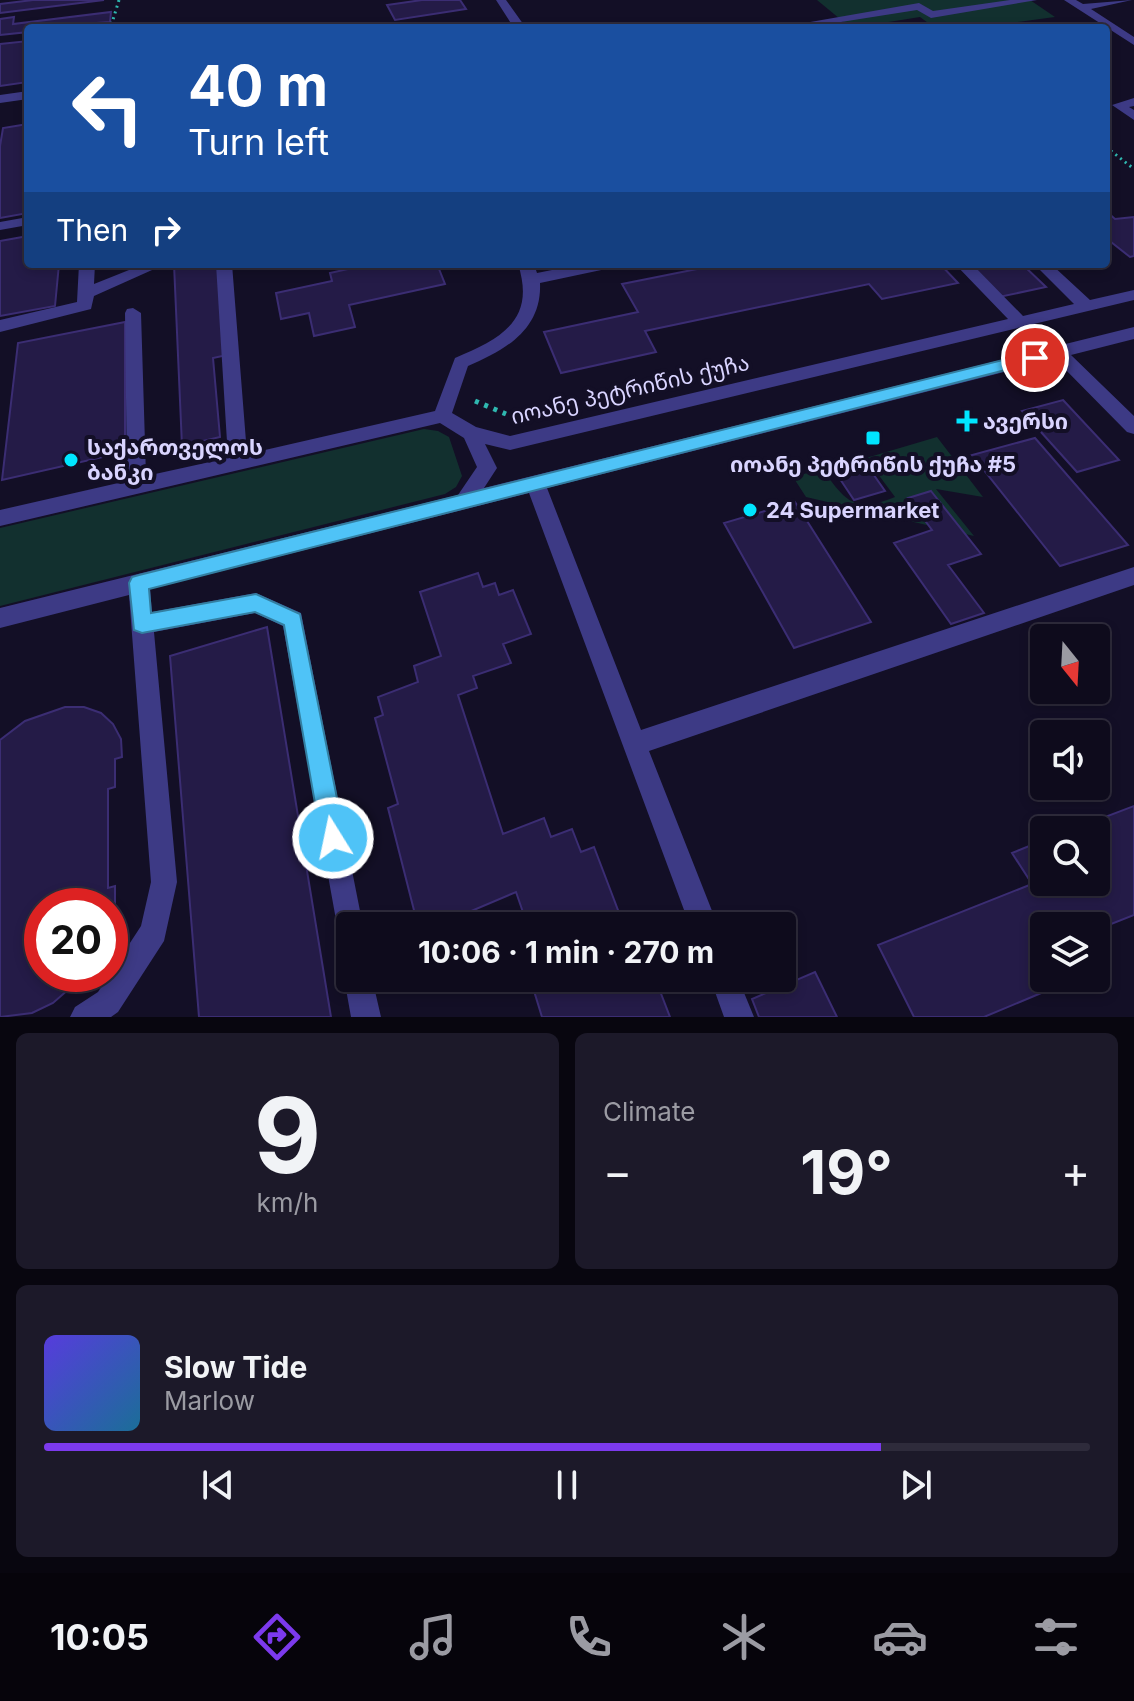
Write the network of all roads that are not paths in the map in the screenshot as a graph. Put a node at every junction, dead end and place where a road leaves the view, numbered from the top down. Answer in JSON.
{"nodes":[{"id":1,"x":501,"y":0,"type":"edge"},
{"id":2,"x":1032,"y":0,"type":"edge"},
{"id":3,"x":1069,"y":0,"type":"edge"},
{"id":4,"x":1127,"y":0,"type":"edge"},
{"id":5,"x":1081,"y":8,"type":"junction"},
{"id":6,"x":517,"y":24,"type":"edge"},
{"id":7,"x":808,"y":24,"type":"edge"},
{"id":8,"x":1106,"y":24,"type":"edge"},
{"id":9,"x":1110,"y":27,"type":"edge"},
{"id":10,"x":1134,"y":42,"type":"edge"},
{"id":11,"x":24,"y":96,"type":"edge"},
{"id":12,"x":0,"y":99,"type":"edge"},
{"id":13,"x":1110,"y":99,"type":"edge"},
{"id":14,"x":1134,"y":102,"type":"edge"},
{"id":15,"x":1118,"y":105,"type":"junction"},
{"id":16,"x":1134,"y":116,"type":"edge"},
{"id":17,"x":24,"y":222,"type":"edge"},
{"id":18,"x":0,"y":226,"type":"edge"},
{"id":19,"x":87,"y":268,"type":"edge"},
{"id":20,"x":148,"y":268,"type":"edge"},
{"id":21,"x":224,"y":268,"type":"edge"},
{"id":22,"x":562,"y":268,"type":"edge"},
{"id":23,"x":966,"y":268,"type":"edge"},
{"id":24,"x":1046,"y":268,"type":"edge"},
{"id":25,"x":529,"y":271,"type":"edge"},
{"id":26,"x":86,"y":293,"type":"junction"},
{"id":27,"x":1134,"y":295,"type":"edge"},
{"id":28,"x":1085,"y":305,"type":"junction"},
{"id":29,"x":133,"y":313,"type":"dead end"},
{"id":30,"x":0,"y":326,"type":"edge"},
{"id":31,"x":1134,"y":333,"type":"edge"},
{"id":32,"x":1020,"y":338,"type":"junction"},
{"id":33,"x":1058,"y":352,"type":"junction"},
{"id":34,"x":442,"y":416,"type":"junction"},
{"id":35,"x":1134,"y":427,"type":"edge"},
{"id":36,"x":471,"y":433,"type":"junction"},
{"id":37,"x":238,"y":463,"type":"junction"},
{"id":38,"x":535,"y":483,"type":"junction"},
{"id":39,"x":137,"y":486,"type":"junction"},
{"id":40,"x":465,"y":501,"type":"junction"},
{"id":41,"x":0,"y":518,"type":"edge"},
{"id":42,"x":1134,"y":576,"type":"edge"},
{"id":43,"x":139,"y":583,"type":"junction"},
{"id":44,"x":0,"y":618,"type":"edge"},
{"id":45,"x":142,"y":624,"type":"junction"},
{"id":46,"x":634,"y":744,"type":"junction"},
{"id":47,"x":346,"y":912,"type":"edge"},
{"id":48,"x":699,"y":912,"type":"edge"},
{"id":49,"x":361,"y":992,"type":"edge"},
{"id":50,"x":729,"y":992,"type":"edge"},
{"id":51,"x":85,"y":1017,"type":"edge"},
{"id":52,"x":366,"y":1017,"type":"edge"},
{"id":53,"x":739,"y":1017,"type":"edge"}],
"edges":[{"from":1,"to":6,"type":"street"},
{"from":2,"to":7,"type":"street"},
{"from":3,"to":5,"type":"street"},
{"from":4,"to":5,"type":"street"},
{"from":5,"to":8,"type":"street"},
{"from":9,"to":10,"type":"street"},
{"from":11,"to":12,"type":"street"},
{"from":13,"to":15,"type":"street"},
{"from":14,"to":15,"type":"street"},
{"from":15,"to":16,"type":"street"},
{"from":17,"to":18,"type":"street"},
{"from":19,"to":26,"type":"street"},
{"from":20,"to":26,"type":"street"},
{"from":21,"to":37,"type":"street"},
{"from":22,"to":25,"type":"street"},
{"from":23,"to":32,"type":"street"},
{"from":24,"to":28,"type":"street"},
{"from":25,"to":34,"type":"street"},
{"from":26,"to":30,"type":"street"},
{"from":27,"to":28,"type":"street","name":"იოანე პეტრიწის ქუჩა"},
{"from":28,"to":32,"type":"street","name":"იოანე პეტრიწის ქუჩა"},
{"from":29,"to":39,"type":"street"},
{"from":31,"to":33,"type":"street","name":"იოანე პეტრიწის ქუჩა"},
{"from":32,"to":33,"type":"street","name":"იოანე პეტრიწის ქუჩა"},
{"from":32,"to":36,"type":"street","name":"იოანე პეტრიწის ქუჩა"},
{"from":32,"to":38,"type":"street","name":"იოანე პეტრიწის ქუჩა"},
{"from":33,"to":35,"type":"street"},
{"from":34,"to":36,"type":"street","name":"იოანე პეტრიწის ქუჩა"},
{"from":34,"to":37,"type":"street"},
{"from":36,"to":40,"type":"street"},
{"from":37,"to":39,"type":"street"},
{"from":38,"to":40,"type":"street","name":"იოანე პეტრიწის ქუჩა"},
{"from":38,"to":46,"type":"street"},
{"from":39,"to":41,"type":"street"},
{"from":40,"to":43,"type":"street","name":"იოანე პეტრიწის ქუჩა"},
{"from":42,"to":46,"type":"street"},
{"from":43,"to":44,"type":"street","name":"იოანე პეტრიწის ქუჩა"},
{"from":43,"to":45,"type":"street"},
{"from":45,"to":47,"type":"street"},
{"from":45,"to":51,"type":"street"},
{"from":46,"to":48,"type":"street"},
{"from":49,"to":52,"type":"street"},
{"from":50,"to":53,"type":"street"}]}
